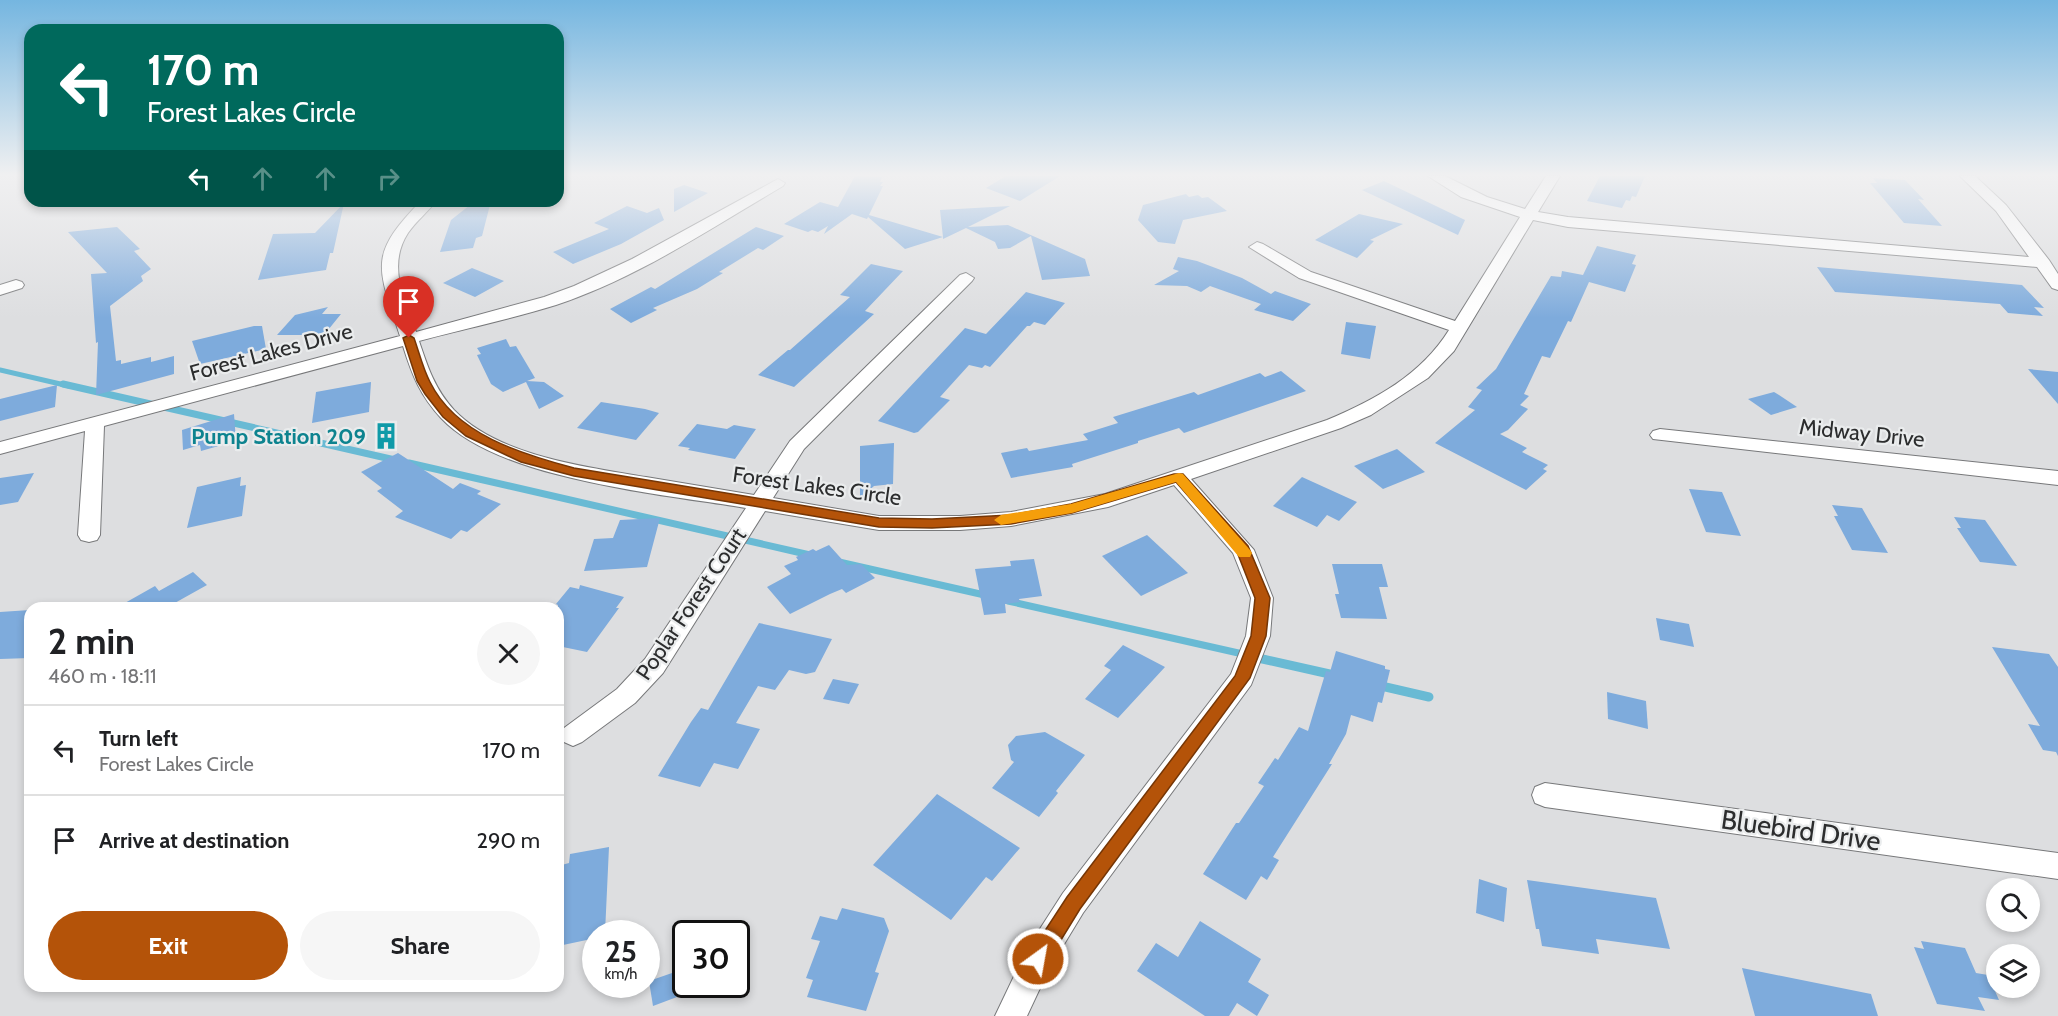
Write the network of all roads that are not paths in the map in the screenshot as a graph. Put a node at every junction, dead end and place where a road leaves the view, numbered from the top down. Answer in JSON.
{"nodes":[{"id":1,"x":407,"y":223,"type":"edge"},
{"id":2,"x":708,"y":223,"type":"edge"},
{"id":3,"x":1524,"y":223,"type":"edge"},
{"id":4,"x":1582,"y":223,"type":"edge"},
{"id":5,"x":2013,"y":223,"type":"edge"},
{"id":6,"x":1257,"y":247,"type":"dead end"},
{"id":7,"x":2043,"y":263,"type":"junction"},
{"id":8,"x":966,"y":278,"type":"dead end"},
{"id":9,"x":2058,"y":285,"type":"edge"},
{"id":10,"x":1460,"y":328,"type":"junction"},
{"id":11,"x":409,"y":338,"type":"junction"},
{"id":12,"x":95,"y":423,"type":"junction"},
{"id":13,"x":1660,"y":435,"type":"dead end"},
{"id":14,"x":0,"y":448,"type":"edge"},
{"id":15,"x":1179,"y":477,"type":"junction"},
{"id":16,"x":2058,"y":478,"type":"edge"},
{"id":17,"x":759,"y":503,"type":"junction"},
{"id":18,"x":90,"y":535,"type":"dead end"},
{"id":19,"x":573,"y":735,"type":"dead end"},
{"id":20,"x":1545,"y":795,"type":"dead end"},
{"id":21,"x":2058,"y":866,"type":"edge"},
{"id":22,"x":1011,"y":1016,"type":"edge"}],
"edges":[{"from":1,"to":11,"type":"street","name":"Forest Lakes Circle"},
{"from":2,"to":11,"type":"street","name":"Forest Lakes Drive"},
{"from":3,"to":10,"type":"street","name":"Forest Lakes Circle"},
{"from":4,"to":7,"type":"street"},
{"from":5,"to":7,"type":"street"},
{"from":6,"to":10,"type":"street"},
{"from":7,"to":9,"type":"street"},
{"from":8,"to":17,"type":"street","name":"Poplar Forest Court"},
{"from":10,"to":15,"type":"street","name":"Forest Lakes Circle"},
{"from":11,"to":12,"type":"street","name":"Forest Lakes Drive"},
{"from":11,"to":17,"type":"street","name":"Forest Lakes Circle"},
{"from":12,"to":14,"type":"street","name":"Forest Lakes Drive"},
{"from":12,"to":18,"type":"street"},
{"from":13,"to":16,"type":"street","name":"Midway Drive"},
{"from":15,"to":17,"type":"street","name":"Forest Lakes Circle"},
{"from":15,"to":22,"type":"street"},
{"from":17,"to":19,"type":"street","name":"Poplar Forest Court"},
{"from":20,"to":21,"type":"street","name":"Bluebird Drive"}]}
